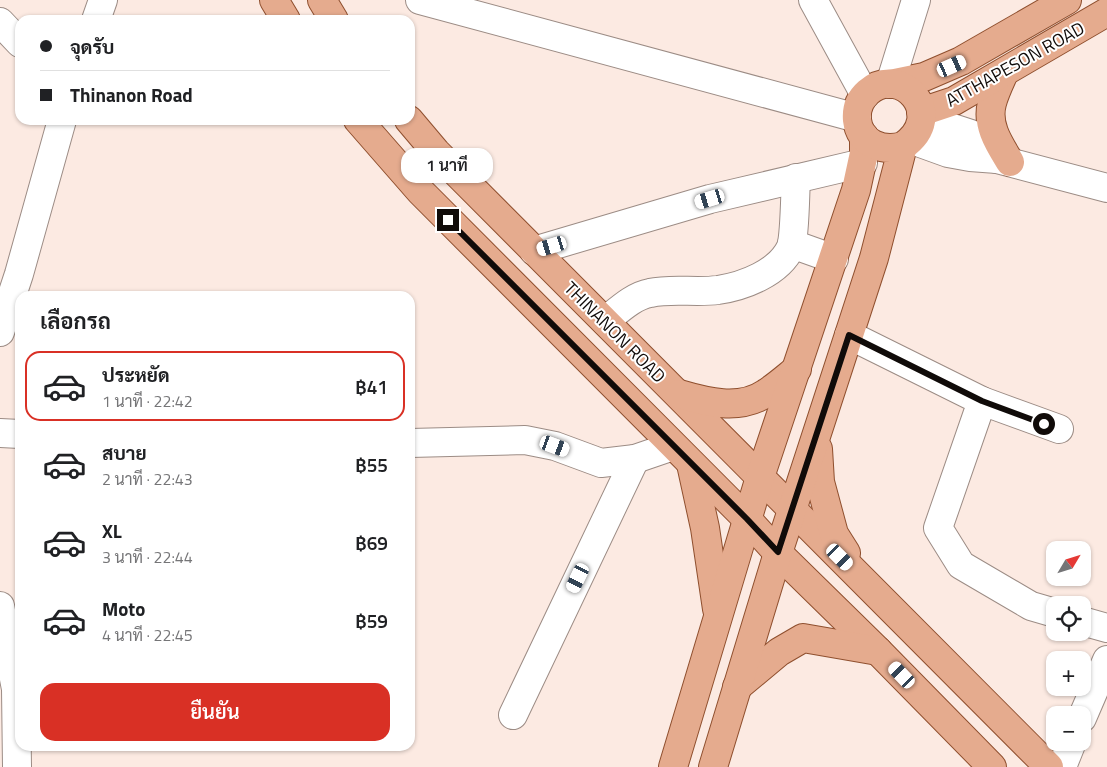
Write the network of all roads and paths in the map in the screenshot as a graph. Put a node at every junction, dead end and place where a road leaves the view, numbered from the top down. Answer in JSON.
{"nodes":[{"id":1,"x":103,"y":0,"type":"edge"},
{"id":2,"x":274,"y":0,"type":"edge"},
{"id":3,"x":322,"y":0,"type":"edge"},
{"id":4,"x":420,"y":0,"type":"edge"},
{"id":5,"x":813,"y":0,"type":"edge"},
{"id":6,"x":916,"y":0,"type":"edge"},
{"id":7,"x":1067,"y":0,"type":"edge"},
{"id":8,"x":1107,"y":12,"type":"edge"},
{"id":9,"x":98,"y":15,"type":"edge"},
{"id":10,"x":283,"y":15,"type":"edge"},
{"id":11,"x":331,"y":15,"type":"edge"},
{"id":12,"x":0,"y":22,"type":"edge"},
{"id":13,"x":15,"y":38,"type":"edge"},
{"id":14,"x":1004,"y":73,"type":"junction"},
{"id":15,"x":890,"y":84,"type":"junction"},
{"id":16,"x":862,"y":116,"type":"junction"},
{"id":17,"x":61,"y":125,"type":"edge"},
{"id":18,"x":362,"y":125,"type":"edge"},
{"id":19,"x":413,"y":125,"type":"edge"},
{"id":20,"x":915,"y":129,"type":"junction"},
{"id":21,"x":1004,"y":161,"type":"junction"},
{"id":22,"x":863,"y":163,"type":"junction"},
{"id":23,"x":796,"y":178,"type":"junction"},
{"id":24,"x":1107,"y":188,"type":"edge"},
{"id":25,"x":792,"y":244,"type":"junction"},
{"id":26,"x":836,"y":250,"type":"junction"},
{"id":27,"x":534,"y":251,"type":"junction"},
{"id":28,"x":604,"y":321,"type":"junction"},
{"id":29,"x":0,"y":332,"type":"edge"},
{"id":30,"x":849,"y":335,"type":"junction"},
{"id":31,"x":797,"y":369,"type":"junction"},
{"id":32,"x":677,"y":394,"type":"junction"},
{"id":33,"x":982,"y":401,"type":"junction"},
{"id":34,"x":1059,"y":429,"type":"dead end"},
{"id":35,"x":818,"y":432,"type":"junction"},
{"id":36,"x":0,"y":433,"type":"edge"},
{"id":37,"x":15,"y":434,"type":"edge"},
{"id":38,"x":415,"y":443,"type":"edge"},
{"id":39,"x":682,"y":455,"type":"junction"},
{"id":40,"x":635,"y":459,"type":"junction"},
{"id":41,"x":760,"y":477,"type":"junction"},
{"id":42,"x":793,"y":510,"type":"junction"},
{"id":43,"x":747,"y":519,"type":"junction"},
{"id":44,"x":778,"y":552,"type":"junction"},
{"id":45,"x":864,"y":581,"type":"junction"},
{"id":46,"x":0,"y":606,"type":"edge"},
{"id":47,"x":1046,"y":610,"type":"edge"},
{"id":48,"x":718,"y":618,"type":"junction"},
{"id":49,"x":1091,"y":624,"type":"edge"},
{"id":50,"x":1107,"y":628,"type":"edge"},
{"id":51,"x":878,"y":651,"type":"junction"},
{"id":52,"x":15,"y":654,"type":"edge"},
{"id":53,"x":1107,"y":660,"type":"edge"},
{"id":54,"x":737,"y":687,"type":"junction"},
{"id":55,"x":1087,"y":706,"type":"edge"},
{"id":56,"x":513,"y":714,"type":"dead end"},
{"id":57,"x":17,"y":751,"type":"edge"},
{"id":58,"x":1068,"y":751,"type":"edge"},
{"id":59,"x":17,"y":767,"type":"edge"},
{"id":60,"x":674,"y":767,"type":"edge"},
{"id":61,"x":713,"y":767,"type":"edge"},
{"id":62,"x":992,"y":767,"type":"edge"},
{"id":63,"x":1049,"y":767,"type":"edge"},
{"id":64,"x":1062,"y":767,"type":"edge"}],
"edges":[{"from":1,"to":9,"type":"street"},
{"from":2,"to":10,"type":"main road"},
{"from":3,"to":11,"type":"main road"},
{"from":4,"to":16,"type":"street"},
{"from":5,"to":16,"type":"street"},
{"from":6,"to":15,"type":"street"},
{"from":7,"to":15,"type":"main road","name":"ATTHAPESON ROAD"},
{"from":8,"to":14,"type":"main road","name":"ATTHAPESON ROAD"},
{"from":12,"to":13,"type":"street"},
{"from":14,"to":20,"type":"main road","name":"ATTHAPESON ROAD"},
{"from":14,"to":21,"type":"main road"},
{"from":15,"to":16,"type":"main road"},
{"from":15,"to":20,"type":"main road"},
{"from":16,"to":20,"type":"main road"},
{"from":16,"to":22,"type":"main road"},
{"from":17,"to":29,"type":"street"},
{"from":18,"to":39,"type":"main road"},
{"from":19,"to":27,"type":"main road","name":"THINANON ROAD"},
{"from":20,"to":21,"type":"street"},
{"from":20,"to":30,"type":"main road"},
{"from":21,"to":24,"type":"street"},
{"from":22,"to":23,"type":"street"},
{"from":22,"to":26,"type":"main road"},
{"from":23,"to":25,"type":"street"},
{"from":23,"to":27,"type":"street"},
{"from":25,"to":26,"type":"street"},
{"from":25,"to":28,"type":"street"},
{"from":26,"to":31,"type":"main road"},
{"from":27,"to":28,"type":"main road","name":"THINANON ROAD"},
{"from":28,"to":32,"type":"main road","name":"THINANON ROAD"},
{"from":30,"to":33,"type":"street"},
{"from":30,"to":35,"type":"main road"},
{"from":31,"to":32,"type":"main road"},
{"from":31,"to":41,"type":"main road"},
{"from":32,"to":41,"type":"main road","name":"THINANON ROAD"},
{"from":33,"to":34,"type":"street"},
{"from":33,"to":47,"type":"street"},
{"from":35,"to":42,"type":"main road"},
{"from":35,"to":45,"type":"main road"},
{"from":36,"to":37,"type":"street"},
{"from":38,"to":40,"type":"street"},
{"from":39,"to":40,"type":"street"},
{"from":39,"to":43,"type":"main road"},
{"from":39,"to":48,"type":"main road"},
{"from":40,"to":56,"type":"street"},
{"from":41,"to":42,"type":"main road","name":"THINANON ROAD"},
{"from":41,"to":43,"type":"main road"},
{"from":42,"to":44,"type":"main road"},
{"from":42,"to":45,"type":"main road","name":"THINANON ROAD"},
{"from":43,"to":44,"type":"main road"},
{"from":43,"to":48,"type":"main road"},
{"from":44,"to":51,"type":"main road"},
{"from":44,"to":54,"type":"main road"},
{"from":45,"to":63,"type":"main road"},
{"from":46,"to":52,"type":"street"},
{"from":48,"to":60,"type":"main road"},
{"from":49,"to":50,"type":"street"},
{"from":51,"to":54,"type":"main road"},
{"from":51,"to":62,"type":"main road"},
{"from":53,"to":55,"type":"street"},
{"from":54,"to":61,"type":"main road"},
{"from":57,"to":59,"type":"street"},
{"from":58,"to":64,"type":"street"}]}
